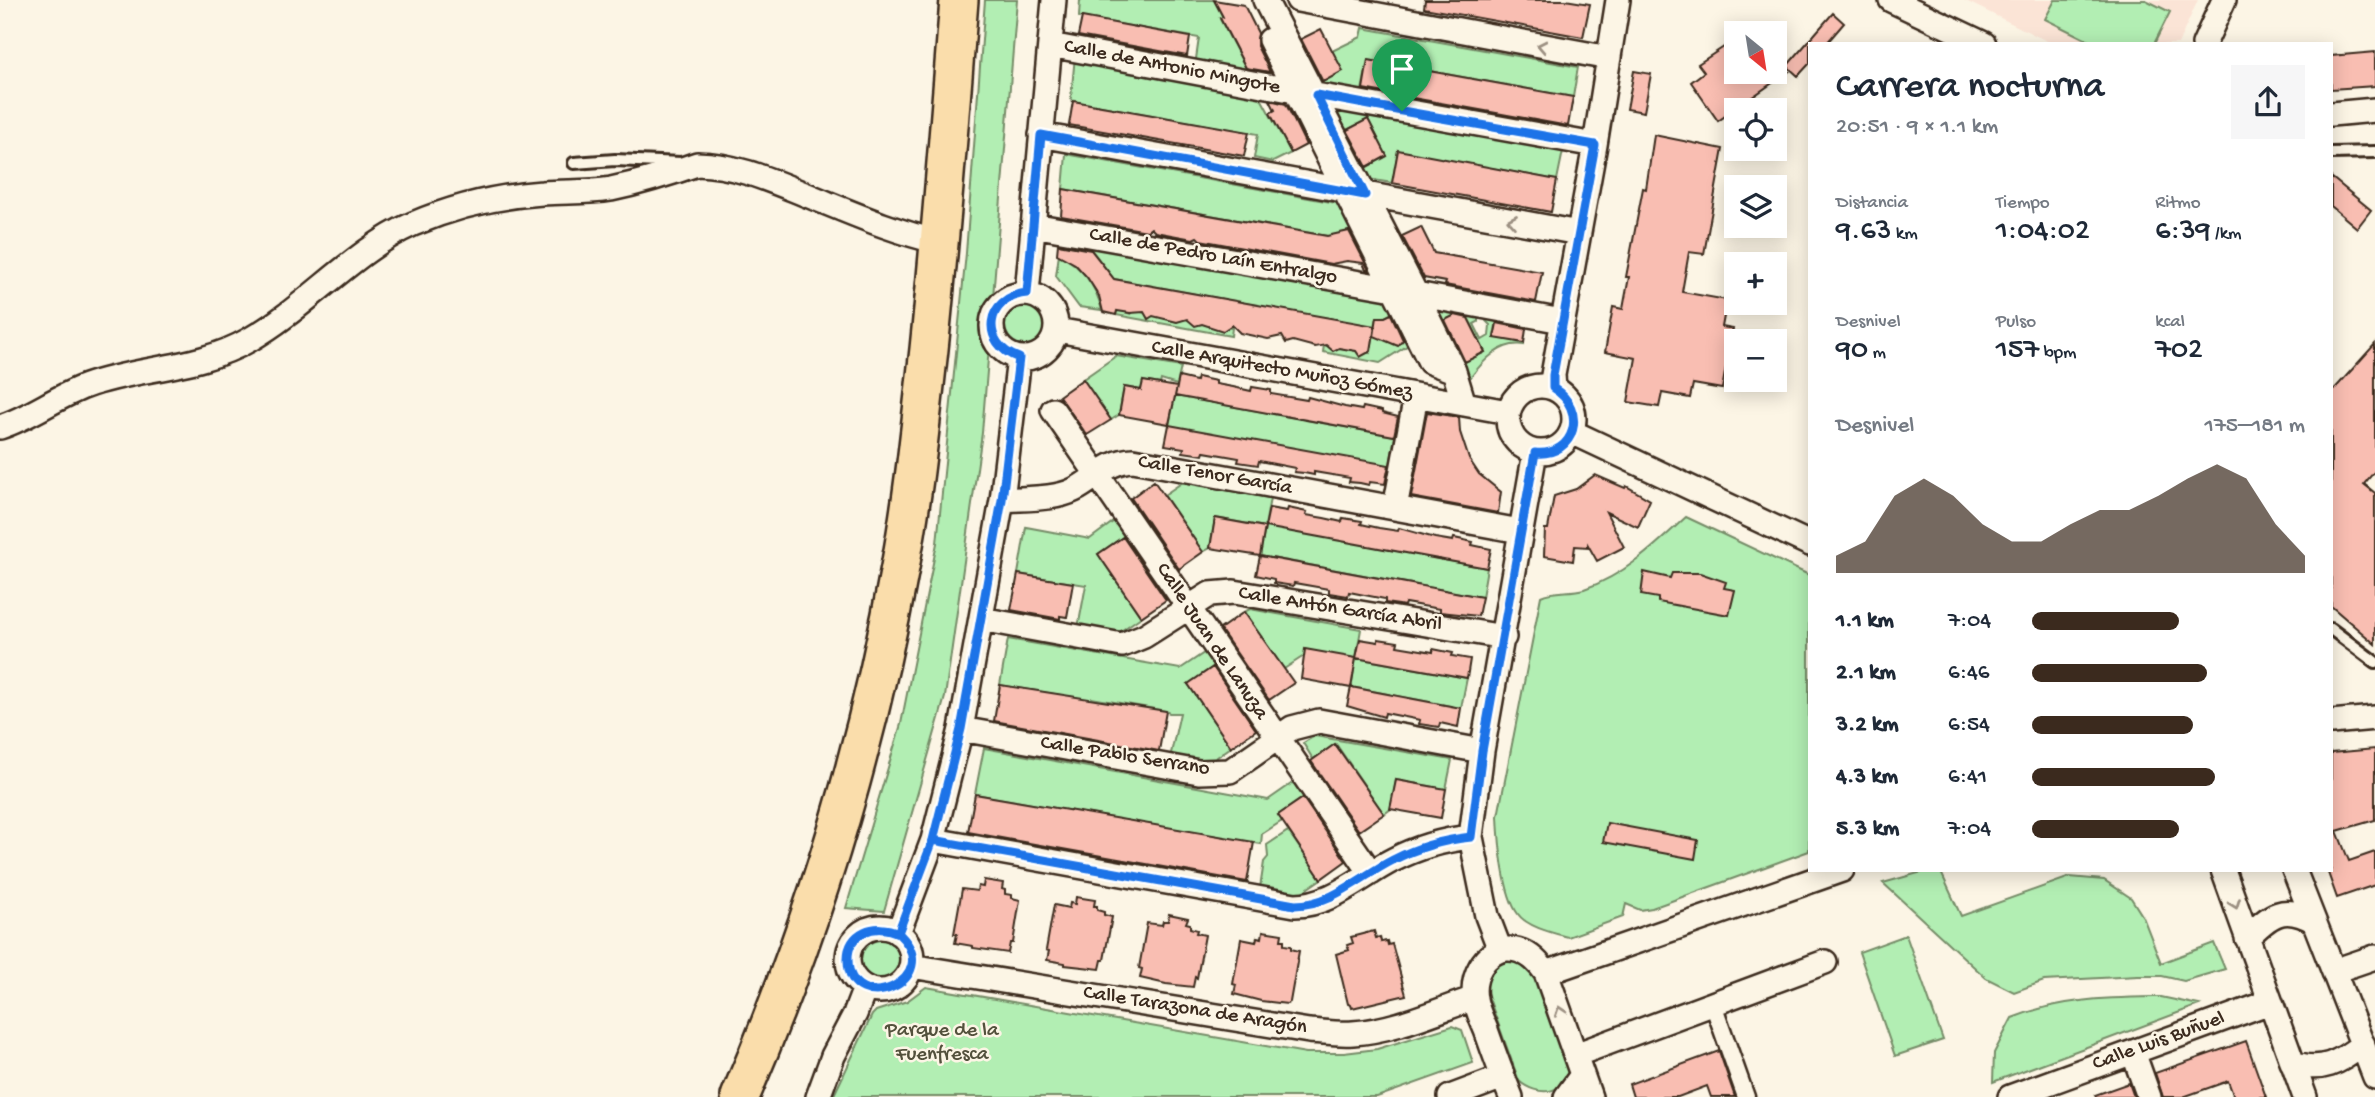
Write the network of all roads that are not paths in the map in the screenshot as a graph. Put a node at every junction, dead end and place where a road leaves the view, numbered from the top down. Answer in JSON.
{"nodes":[{"id":1,"x":960,"y":0,"type":"edge"},
{"id":2,"x":1054,"y":0,"type":"edge"},
{"id":3,"x":1250,"y":0,"type":"edge"},
{"id":4,"x":1265,"y":0,"type":"edge"},
{"id":5,"x":1298,"y":0,"type":"edge"},
{"id":6,"x":1618,"y":0,"type":"edge"},
{"id":7,"x":1891,"y":0,"type":"edge"},
{"id":8,"x":2224,"y":0,"type":"edge"},
{"id":9,"x":1980,"y":42,"type":"edge"},
{"id":10,"x":2205,"y":42,"type":"edge"},
{"id":11,"x":1050,"y":45,"type":"junction"},
{"id":12,"x":1609,"y":58,"type":"junction"},
{"id":13,"x":1305,"y":93,"type":"junction"},
{"id":14,"x":2375,"y":110,"type":"edge"},
{"id":15,"x":2333,"y":114,"type":"edge"},
{"id":16,"x":1041,"y":135,"type":"junction"},
{"id":17,"x":1595,"y":145,"type":"junction"},
{"id":18,"x":2370,"y":152,"type":"edge"},
{"id":19,"x":2333,"y":153,"type":"edge"},
{"id":20,"x":2375,"y":161,"type":"edge"},
{"id":21,"x":574,"y":163,"type":"dead end"},
{"id":22,"x":697,"y":164,"type":"junction"},
{"id":23,"x":1354,"y":193,"type":"junction"},
{"id":24,"x":1032,"y":225,"type":"junction"},
{"id":25,"x":1579,"y":233,"type":"junction"},
{"id":26,"x":940,"y":242,"type":"junction"},
{"id":27,"x":1405,"y":292,"type":"junction"},
{"id":28,"x":1027,"y":293,"type":"junction"},
{"id":29,"x":1562,"y":321,"type":"junction"},
{"id":30,"x":1056,"y":330,"type":"junction"},
{"id":31,"x":1019,"y":358,"type":"junction"},
{"id":32,"x":1553,"y":388,"type":"junction"},
{"id":33,"x":1416,"y":396,"type":"junction"},
{"id":34,"x":1464,"y":404,"type":"junction"},
{"id":35,"x":1053,"y":410,"type":"dead end"},
{"id":36,"x":1508,"y":412,"type":"junction"},
{"id":37,"x":0,"y":427,"type":"edge"},
{"id":38,"x":1572,"y":432,"type":"junction"},
{"id":39,"x":1535,"y":453,"type":"junction"},
{"id":40,"x":1097,"y":474,"type":"junction"},
{"id":41,"x":1002,"y":500,"type":"junction"},
{"id":42,"x":1395,"y":508,"type":"junction"},
{"id":43,"x":1520,"y":531,"type":"junction"},
{"id":44,"x":1808,"y":543,"type":"edge"},
{"id":45,"x":1187,"y":607,"type":"junction"},
{"id":46,"x":981,"y":619,"type":"junction"},
{"id":47,"x":2333,"y":630,"type":"edge"},
{"id":48,"x":1504,"y":637,"type":"junction"},
{"id":49,"x":2375,"y":662,"type":"edge"},
{"id":50,"x":2375,"y":718,"type":"edge"},
{"id":51,"x":2333,"y":722,"type":"edge"},
{"id":52,"x":961,"y":729,"type":"junction"},
{"id":53,"x":1276,"y":738,"type":"junction"},
{"id":54,"x":1482,"y":751,"type":"junction"},
{"id":55,"x":1471,"y":837,"type":"junction"},
{"id":56,"x":933,"y":840,"type":"junction"},
{"id":57,"x":1836,"y":872,"type":"edge"},
{"id":58,"x":2224,"y":872,"type":"edge"},
{"id":59,"x":2295,"y":872,"type":"edge"},
{"id":60,"x":1371,"y":873,"type":"junction"},
{"id":61,"x":2315,"y":921,"type":"junction"},
{"id":62,"x":898,"y":933,"type":"junction"},
{"id":63,"x":2247,"y":938,"type":"junction"},
{"id":64,"x":1500,"y":950,"type":"junction"},
{"id":65,"x":2375,"y":957,"type":"edge"},
{"id":66,"x":1825,"y":962,"type":"dead end"},
{"id":67,"x":911,"y":966,"type":"junction"},
{"id":68,"x":2334,"y":971,"type":"junction"},
{"id":69,"x":1546,"y":973,"type":"junction"},
{"id":70,"x":865,"y":988,"type":"junction"},
{"id":71,"x":1475,"y":999,"type":"junction"},
{"id":72,"x":2270,"y":1002,"type":"junction"},
{"id":73,"x":1713,"y":1004,"type":"junction"},
{"id":74,"x":2363,"y":1044,"type":"junction"},
{"id":75,"x":2133,"y":1052,"type":"junction"},
{"id":76,"x":2292,"y":1062,"type":"junction"},
{"id":77,"x":1582,"y":1076,"type":"edge"},
{"id":78,"x":2375,"y":1077,"type":"edge"},
{"id":79,"x":1507,"y":1087,"type":"edge"},
{"id":80,"x":740,"y":1097,"type":"edge"},
{"id":81,"x":818,"y":1097,"type":"edge"},
{"id":82,"x":1450,"y":1097,"type":"edge"},
{"id":83,"x":1566,"y":1097,"type":"edge"},
{"id":84,"x":1745,"y":1097,"type":"edge"},
{"id":85,"x":2012,"y":1097,"type":"edge"},
{"id":86,"x":2149,"y":1097,"type":"edge"},
{"id":87,"x":2305,"y":1097,"type":"edge"}],
"edges":[{"from":1,"to":26,"type":"highway"},
{"from":2,"to":11,"type":"street"},
{"from":3,"to":13,"type":"street"},
{"from":4,"to":13,"type":"street"},
{"from":12,"to":5,"type":"street","one_way":true},
{"from":6,"to":12,"type":"street"},
{"from":7,"to":9,"type":"street"},
{"from":8,"to":10,"type":"street"},
{"from":11,"to":13,"type":"street","name":"Calle de Antonio Mingote"},
{"from":11,"to":16,"type":"street"},
{"from":12,"to":17,"type":"street"},
{"from":13,"to":17,"type":"street","name":"Calle de Antonio Mingote"},
{"from":13,"to":23,"type":"street"},
{"from":14,"to":15,"type":"street"},
{"from":16,"to":23,"type":"street"},
{"from":16,"to":24,"type":"street"},
{"from":17,"to":25,"type":"street"},
{"from":18,"to":19,"type":"lane"},
{"from":18,"to":20,"type":"lane"},
{"from":21,"to":22,"type":"lane"},
{"from":22,"to":26,"type":"street"},
{"from":22,"to":37,"type":"street"},
{"from":25,"to":23,"type":"street","one_way":true},
{"from":23,"to":27,"type":"street"},
{"from":24,"to":27,"type":"street","name":"Calle de Pedro Laín Entralgo"},
{"from":24,"to":28,"type":"street"},
{"from":25,"to":29,"type":"street"},
{"from":26,"to":80,"type":"highway"},
{"from":27,"to":29,"type":"street","name":"Calle de Pedro Laín Entralgo"},
{"from":27,"to":34,"type":"street"},
{"from":28,"to":30,"type":"street"},
{"from":28,"to":31,"type":"street"},
{"from":29,"to":32,"type":"street"},
{"from":30,"to":31,"type":"street"},
{"from":30,"to":33,"type":"street","name":"Calle Arquitecto Muñoz Gómez"},
{"from":31,"to":41,"type":"street"},
{"from":32,"to":36,"type":"street"},
{"from":32,"to":38,"type":"street"},
{"from":33,"to":34,"type":"street","name":"Calle Arquitecto Muñoz Gómez"},
{"from":33,"to":42,"type":"street"},
{"from":34,"to":36,"type":"street","name":"Calle Arquitecto Muñoz Gómez"},
{"from":35,"to":40,"type":"street","name":"Calle Juan de Lanuza"},
{"from":36,"to":39,"type":"street"},
{"from":38,"to":39,"type":"street"},
{"from":38,"to":44,"type":"street"},
{"from":39,"to":43,"type":"street"},
{"from":40,"to":41,"type":"street","name":"Calle Tenor García"},
{"from":40,"to":42,"type":"street","name":"Calle Tenor García"},
{"from":40,"to":45,"type":"street","name":"Calle Juan de Lanuza"},
{"from":41,"to":46,"type":"street"},
{"from":42,"to":43,"type":"street","name":"Calle Tenor García"},
{"from":43,"to":48,"type":"street"},
{"from":45,"to":46,"type":"street","name":"Calle Antón García Abril"},
{"from":45,"to":48,"type":"street","name":"Calle Antón García Abril"},
{"from":45,"to":53,"type":"street","name":"Calle Juan de Lanuza"},
{"from":46,"to":52,"type":"street"},
{"from":47,"to":49,"type":"lane"},
{"from":48,"to":54,"type":"street"},
{"from":50,"to":51,"type":"street"},
{"from":52,"to":53,"type":"street","name":"Calle Pablo Serrano"},
{"from":52,"to":56,"type":"street"},
{"from":53,"to":54,"type":"street","name":"Calle Pablo Serrano"},
{"from":53,"to":60,"type":"street","name":"Calle Juan de Lanuza"},
{"from":54,"to":55,"type":"street"},
{"from":55,"to":60,"type":"street"},
{"from":55,"to":64,"type":"street"},
{"from":56,"to":60,"type":"street"},
{"from":56,"to":62,"type":"street"},
{"from":57,"to":69,"type":"street"},
{"from":58,"to":63,"type":"street","one_way":true},
{"from":59,"to":61,"type":"street"},
{"from":61,"to":63,"type":"street"},
{"from":61,"to":68,"type":"street"},
{"from":62,"to":67,"type":"street"},
{"from":62,"to":70,"type":"street"},
{"from":63,"to":72,"type":"street"},
{"from":64,"to":69,"type":"street"},
{"from":64,"to":71,"type":"street"},
{"from":65,"to":68,"type":"street"},
{"from":66,"to":73,"type":"street"},
{"from":67,"to":70,"type":"street"},
{"from":67,"to":71,"type":"street","name":"Calle Tarazona de Aragón"},
{"from":68,"to":74,"type":"street"},
{"from":77,"to":69,"type":"street","one_way":true},
{"from":70,"to":81,"type":"street"},
{"from":71,"to":79,"type":"street"},
{"from":72,"to":75,"type":"street","name":"Calle Luis Buñuel"},
{"from":72,"to":76,"type":"street"},
{"from":73,"to":77,"type":"street"},
{"from":73,"to":84,"type":"street"},
{"from":74,"to":76,"type":"street"},
{"from":74,"to":78,"type":"street"},
{"from":75,"to":85,"type":"street","name":"Calle Luis Buñuel"},
{"from":75,"to":86,"type":"street"},
{"from":76,"to":87,"type":"street"},
{"from":77,"to":83,"type":"street"},
{"from":79,"to":82,"type":"street"}]}
